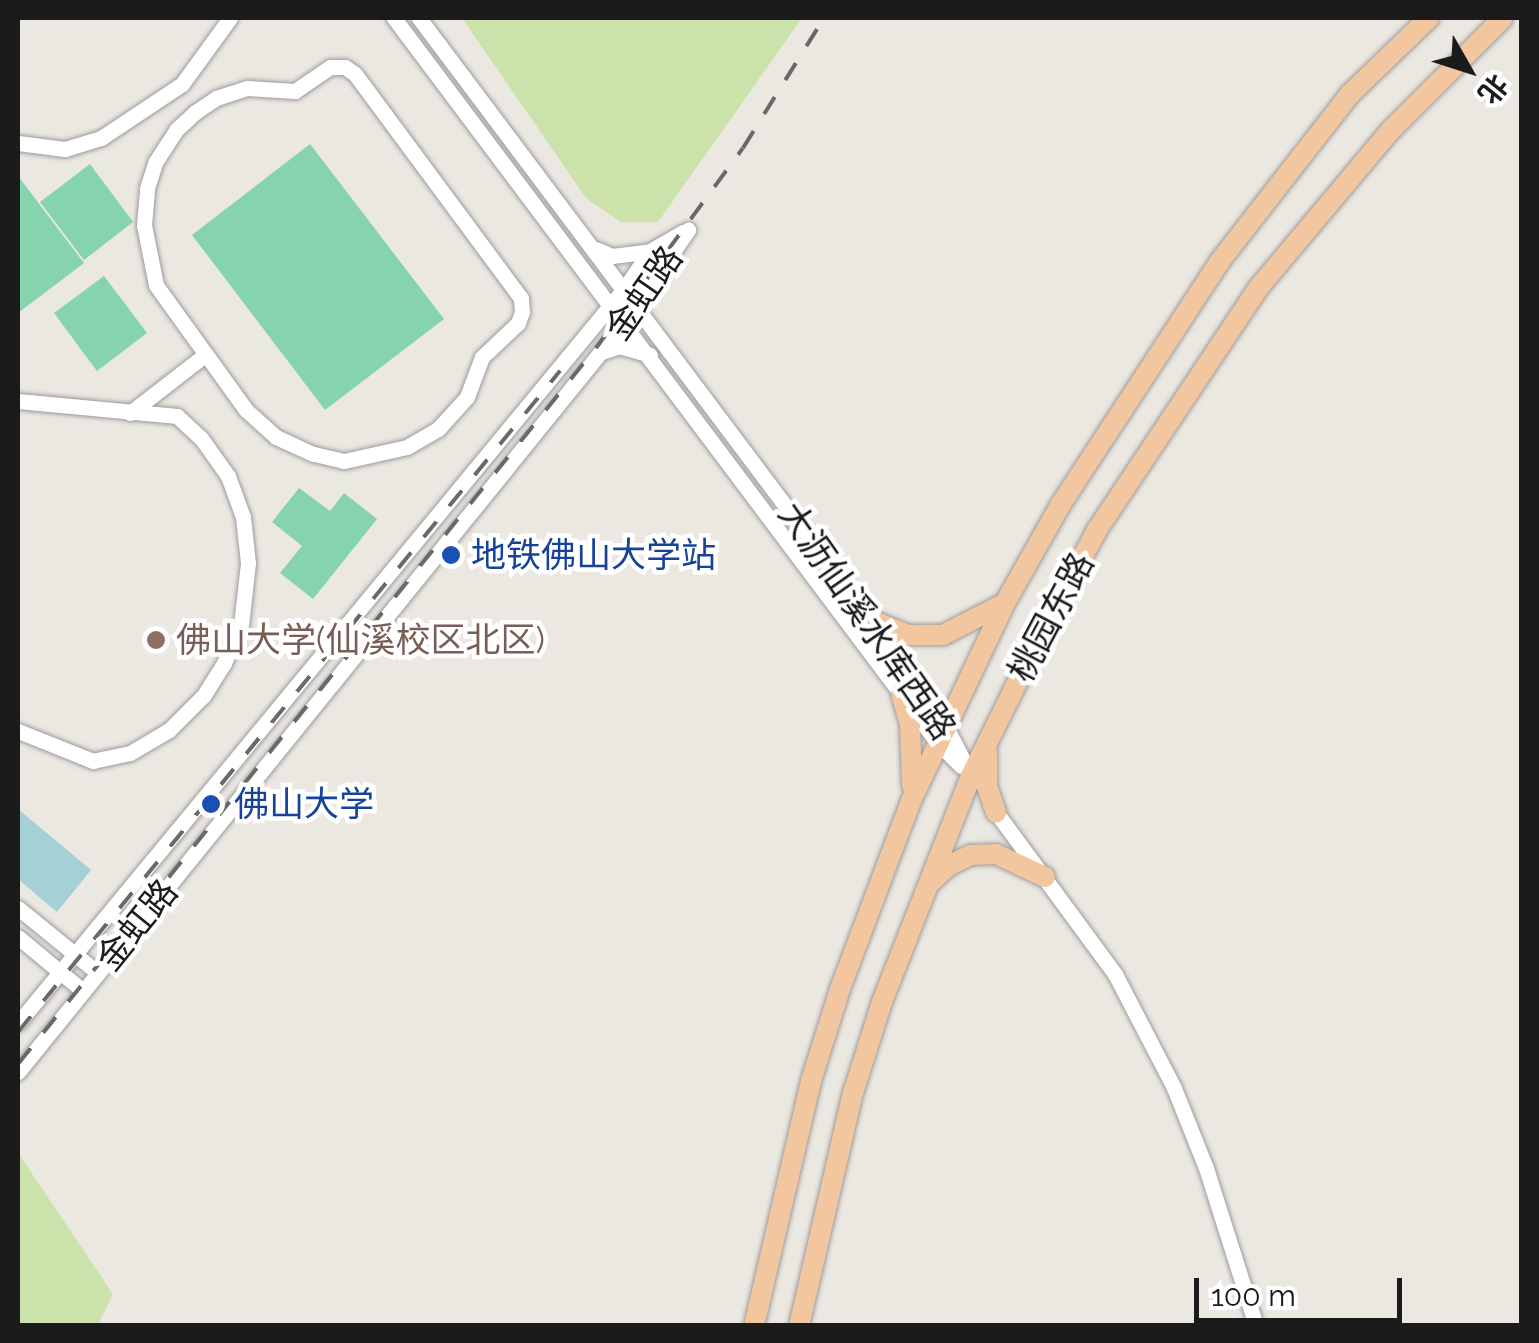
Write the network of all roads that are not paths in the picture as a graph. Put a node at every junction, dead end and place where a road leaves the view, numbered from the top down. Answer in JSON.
{"nodes":[{"id":1,"x":230,"y":18,"type":"edge"},
{"id":2,"x":394,"y":18,"type":"edge"},
{"id":3,"x":418,"y":18,"type":"edge"},
{"id":4,"x":1429,"y":18,"type":"edge"},
{"id":5,"x":1503,"y":18,"type":"edge"},
{"id":6,"x":182,"y":84,"type":"junction"},
{"id":7,"x":204,"y":106,"type":"junction"},
{"id":8,"x":18,"y":143,"type":"edge"},
{"id":9,"x":593,"y":248,"type":"junction"},
{"id":10,"x":650,"y":251,"type":"junction"},
{"id":11,"x":659,"y":275,"type":"junction"},
{"id":12,"x":624,"y":288,"type":"junction"},
{"id":13,"x":611,"y":304,"type":"junction"},
{"id":14,"x":638,"y":306,"type":"junction"},
{"id":15,"x":625,"y":322,"type":"junction"},
{"id":16,"x":665,"y":343,"type":"junction"},
{"id":17,"x":602,"y":352,"type":"junction"},
{"id":18,"x":206,"y":354,"type":"junction"},
{"id":19,"x":652,"y":355,"type":"junction"},
{"id":20,"x":18,"y":401,"type":"edge"},
{"id":21,"x":130,"y":413,"type":"junction"},
{"id":22,"x":1005,"y":603,"type":"junction"},
{"id":23,"x":872,"y":620,"type":"junction"},
{"id":24,"x":901,"y":694,"type":"junction"},
{"id":25,"x":992,"y":731,"type":"junction"},
{"id":26,"x":941,"y":734,"type":"junction"},
{"id":27,"x":19,"y":735,"type":"edge"},
{"id":28,"x":971,"y":776,"type":"junction"},
{"id":29,"x":911,"y":801,"type":"junction"},
{"id":30,"x":996,"y":812,"type":"junction"},
{"id":31,"x":1045,"y":877,"type":"junction"},
{"id":32,"x":923,"y":890,"type":"junction"},
{"id":33,"x":18,"y":908,"type":"edge"},
{"id":34,"x":18,"y":937,"type":"edge"},
{"id":35,"x":73,"y":954,"type":"junction"},
{"id":36,"x":59,"y":971,"type":"junction"},
{"id":37,"x":98,"y":973,"type":"junction"},
{"id":38,"x":83,"y":990,"type":"junction"},
{"id":39,"x":18,"y":1023,"type":"edge"},
{"id":40,"x":18,"y":1072,"type":"edge"},
{"id":41,"x":754,"y":1326,"type":"edge"},
{"id":42,"x":799,"y":1326,"type":"edge"},
{"id":43,"x":1256,"y":1326,"type":"edge"}],
"edges":[{"from":1,"to":6,"type":"street"},
{"from":2,"to":13,"type":"street"},
{"from":3,"to":9,"type":"street","name":"大沥仙溪水库西路"},
{"from":4,"to":22,"type":"main road","name":"桃园东路"},
{"from":5,"to":25,"type":"main road","name":"桃园东路"},
{"from":6,"to":7,"type":"street"},
{"from":6,"to":8,"type":"street"},
{"from":7,"to":18,"type":"street"},
{"from":7,"to":18,"type":"street"},
{"from":9,"to":10,"type":"street"},
{"from":9,"to":12,"type":"street","name":"大沥仙溪水库西路"},
{"from":10,"to":11,"type":"street","name":"金虹路"},
{"from":10,"to":12,"type":"street","name":"金虹路"},
{"from":11,"to":14,"type":"street","name":"金虹路"},
{"from":11,"to":16,"type":"street"},
{"from":12,"to":13,"type":"street","name":"金虹路"},
{"from":12,"to":14,"type":"street","name":"大沥仙溪水库西路"},
{"from":13,"to":15,"type":"street"},
{"from":13,"to":35,"type":"street","name":"金虹路"},
{"from":14,"to":15,"type":"street","name":"金虹路"},
{"from":14,"to":16,"type":"street","name":"大沥仙溪水库西路"},
{"from":15,"to":17,"type":"street","name":"金虹路"},
{"from":15,"to":19,"type":"street"},
{"from":16,"to":23,"type":"street","name":"大沥仙溪水库西路"},
{"from":17,"to":19,"type":"street"},
{"from":17,"to":37,"type":"street","name":"金虹路"},
{"from":18,"to":21,"type":"street"},
{"from":19,"to":24,"type":"street"},
{"from":20,"to":21,"type":"street"},
{"from":21,"to":27,"type":"street"},
{"from":22,"to":23,"type":"main road"},
{"from":22,"to":26,"type":"main road","name":"桃园东路"},
{"from":23,"to":26,"type":"street","name":"大沥仙溪水库西路"},
{"from":24,"to":26,"type":"street"},
{"from":24,"to":29,"type":"main road"},
{"from":25,"to":28,"type":"main road","name":"桃园东路"},
{"from":25,"to":30,"type":"main road"},
{"from":26,"to":28,"type":"street","name":"大沥仙溪水库西路"},
{"from":26,"to":29,"type":"main road","name":"桃园东路"},
{"from":28,"to":30,"type":"street","name":"大沥仙溪水库西路"},
{"from":28,"to":32,"type":"main road","name":"桃园东路"},
{"from":29,"to":41,"type":"main road","name":"桃园东路"},
{"from":30,"to":31,"type":"street","name":"大沥仙溪水库西路"},
{"from":31,"to":32,"type":"main road"},
{"from":31,"to":43,"type":"street","name":"大沥仙溪水库西路"},
{"from":32,"to":42,"type":"main road","name":"桃园东路"},
{"from":33,"to":35,"type":"street"},
{"from":34,"to":36,"type":"street"},
{"from":35,"to":36,"type":"street","name":"金虹路"},
{"from":35,"to":37,"type":"street"},
{"from":36,"to":38,"type":"street"},
{"from":36,"to":39,"type":"street","name":"金虹路"},
{"from":37,"to":38,"type":"street","name":"金虹路"},
{"from":38,"to":40,"type":"street","name":"金虹路"}]}
